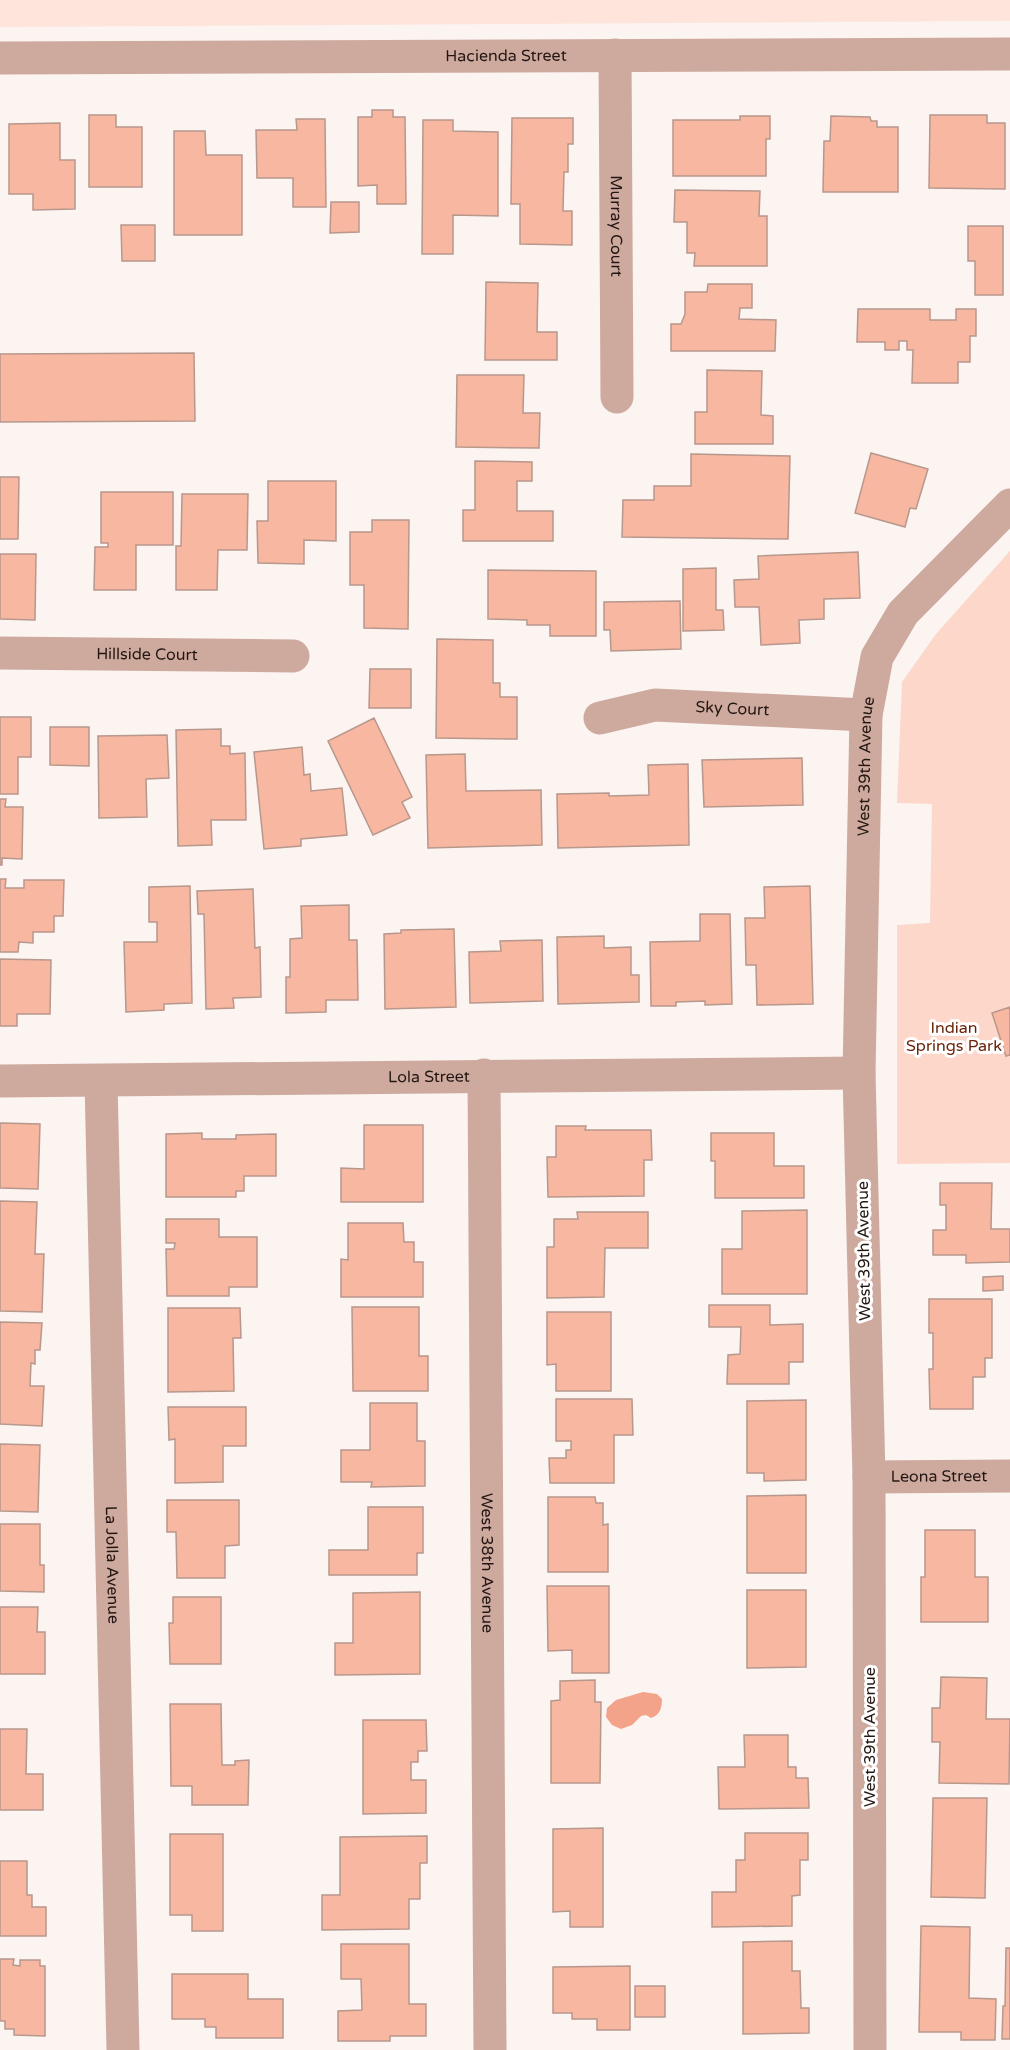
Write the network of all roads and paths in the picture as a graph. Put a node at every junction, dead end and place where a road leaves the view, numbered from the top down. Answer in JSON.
{"nodes":[{"id":1,"x":1010,"y":54,"type":"edge"},
{"id":2,"x":615,"y":55,"type":"junction"},
{"id":3,"x":0,"y":58,"type":"edge"},
{"id":4,"x":617,"y":397,"type":"dead end"},
{"id":5,"x":1010,"y":505,"type":"edge"},
{"id":6,"x":0,"y":652,"type":"edge"},
{"id":7,"x":293,"y":656,"type":"dead end"},
{"id":8,"x":866,"y":715,"type":"junction"},
{"id":9,"x":600,"y":718,"type":"dead end"},
{"id":10,"x":859,"y":1073,"type":"junction"},
{"id":11,"x":484,"y":1075,"type":"junction"},
{"id":12,"x":0,"y":1081,"type":"edge"},
{"id":13,"x":101,"y":1081,"type":"junction"},
{"id":14,"x":1010,"y":1476,"type":"edge"},
{"id":15,"x":869,"y":1477,"type":"junction"},
{"id":16,"x":123,"y":2050,"type":"edge"},
{"id":17,"x":490,"y":2050,"type":"edge"},
{"id":18,"x":870,"y":2050,"type":"edge"}],
"edges":[{"from":1,"to":2,"type":"street","name":"Hacienda Street"},
{"from":2,"to":3,"type":"street","name":"Hacienda Street"},
{"from":2,"to":4,"type":"street","name":"Murray Court"},
{"from":5,"to":8,"type":"street","name":"West 39th Avenue"},
{"from":6,"to":7,"type":"street","name":"Hillside Court"},
{"from":8,"to":9,"type":"street","name":"Sky Court"},
{"from":8,"to":10,"type":"street","name":"West 39th Avenue"},
{"from":10,"to":11,"type":"street","name":"Lola Street"},
{"from":10,"to":15,"type":"street","name":"West 39th Avenue"},
{"from":11,"to":13,"type":"street","name":"Lola Street"},
{"from":11,"to":17,"type":"street","name":"West 38th Avenue"},
{"from":12,"to":13,"type":"street","name":"Lola Street"},
{"from":13,"to":16,"type":"street","name":"La Jolla Avenue"},
{"from":14,"to":15,"type":"street","name":"Leona Street"},
{"from":15,"to":18,"type":"street","name":"West 39th Avenue"}]}
